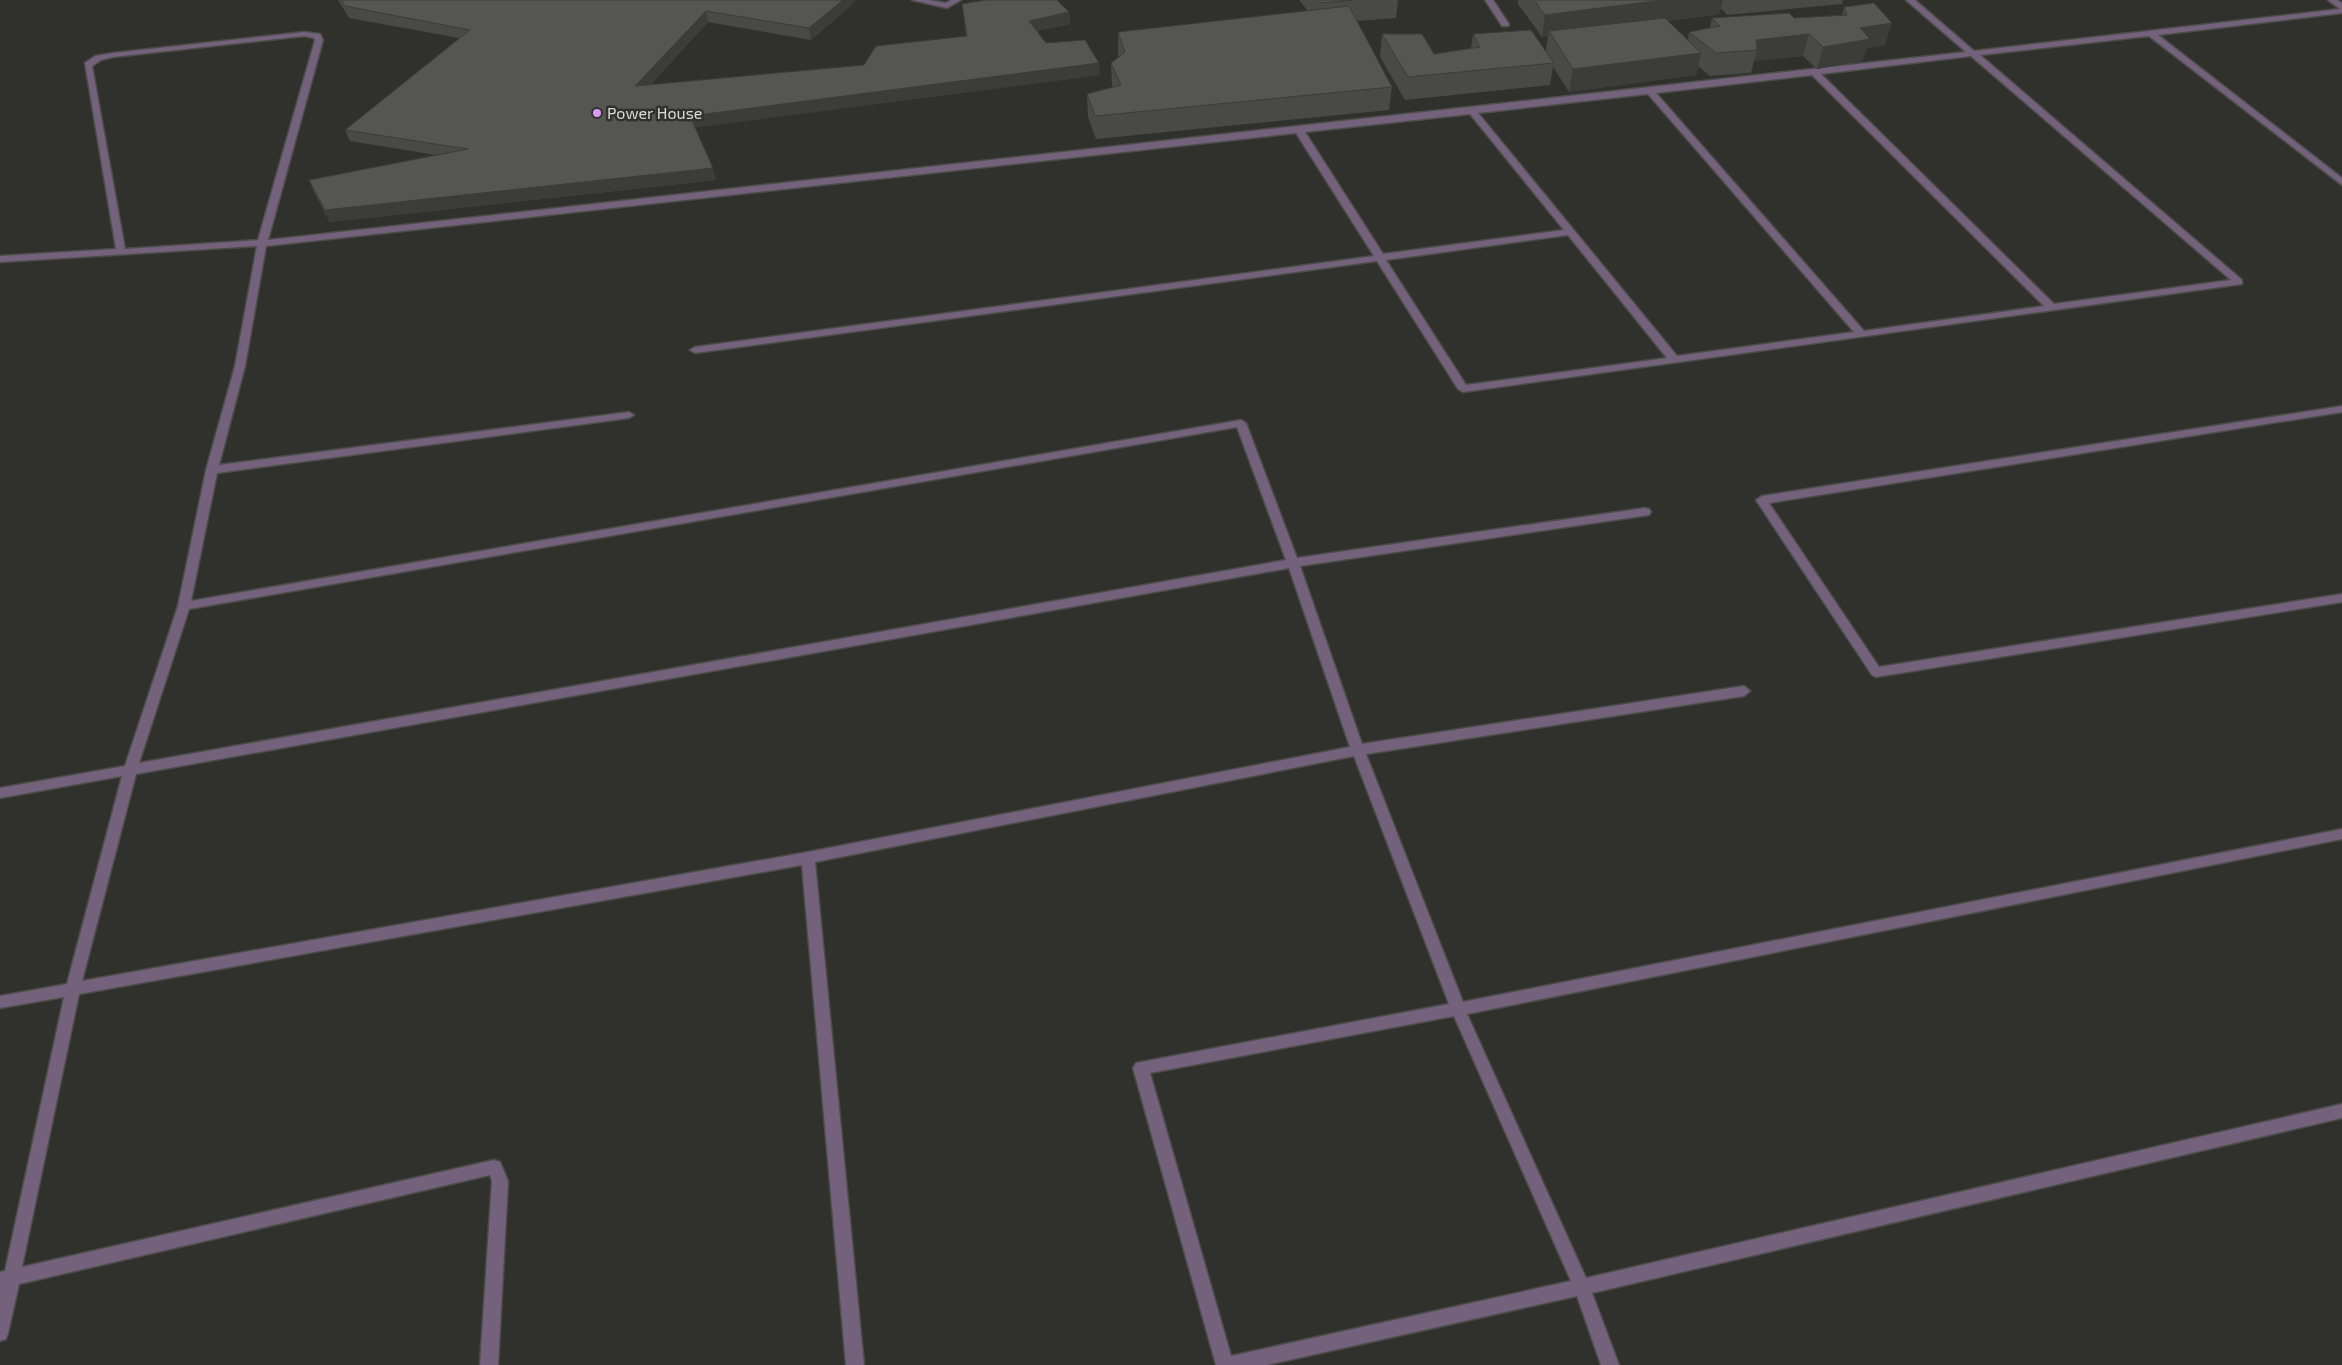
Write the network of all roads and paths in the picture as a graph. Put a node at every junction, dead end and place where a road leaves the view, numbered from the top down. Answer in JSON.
{"nodes":[{"id":1,"x":916,"y":0,"type":"edge"},
{"id":2,"x":957,"y":0,"type":"edge"},
{"id":3,"x":1489,"y":0,"type":"edge"},
{"id":4,"x":1910,"y":0,"type":"edge"},
{"id":5,"x":2332,"y":0,"type":"edge"},
{"id":6,"x":2342,"y":9,"type":"edge"},
{"id":7,"x":1505,"y":24,"type":"dead end"},
{"id":8,"x":2151,"y":33,"type":"junction"},
{"id":9,"x":1972,"y":54,"type":"junction"},
{"id":10,"x":1814,"y":72,"type":"junction"},
{"id":11,"x":1650,"y":91,"type":"junction"},
{"id":12,"x":1472,"y":111,"type":"junction"},
{"id":13,"x":1299,"y":130,"type":"junction"},
{"id":14,"x":2342,"y":182,"type":"edge"},
{"id":15,"x":1570,"y":232,"type":"junction"},
{"id":16,"x":262,"y":243,"type":"junction"},
{"id":17,"x":121,"y":251,"type":"junction"},
{"id":18,"x":1380,"y":258,"type":"junction"},
{"id":19,"x":0,"y":259,"type":"edge"},
{"id":20,"x":2052,"y":308,"type":"junction"},
{"id":21,"x":1861,"y":334,"type":"junction"},
{"id":22,"x":695,"y":350,"type":"dead end"},
{"id":23,"x":1674,"y":360,"type":"junction"},
{"id":24,"x":2342,"y":409,"type":"edge"},
{"id":25,"x":629,"y":415,"type":"dead end"},
{"id":26,"x":212,"y":470,"type":"junction"},
{"id":27,"x":1646,"y":512,"type":"dead end"},
{"id":28,"x":1293,"y":564,"type":"junction"},
{"id":29,"x":2342,"y":598,"type":"edge"},
{"id":30,"x":184,"y":606,"type":"junction"},
{"id":31,"x":1744,"y":691,"type":"dead end"},
{"id":32,"x":1358,"y":750,"type":"junction"},
{"id":33,"x":130,"y":771,"type":"junction"},
{"id":34,"x":0,"y":793,"type":"edge"},
{"id":35,"x":2342,"y":834,"type":"edge"},
{"id":36,"x":808,"y":858,"type":"junction"},
{"id":37,"x":74,"y":989,"type":"junction"},
{"id":38,"x":0,"y":1002,"type":"edge"},
{"id":39,"x":1458,"y":1009,"type":"junction"},
{"id":40,"x":2342,"y":1111,"type":"edge"},
{"id":41,"x":7,"y":1278,"type":"edge"},
{"id":42,"x":1582,"y":1287,"type":"junction"},
{"id":43,"x":0,"y":1333,"type":"edge"},
{"id":44,"x":489,"y":1365,"type":"edge"},
{"id":45,"x":855,"y":1365,"type":"edge"},
{"id":46,"x":1226,"y":1365,"type":"edge"},
{"id":47,"x":1610,"y":1365,"type":"edge"}],
"edges":[{"from":1,"to":2,"type":"street"},
{"from":3,"to":7,"type":"street"},
{"from":4,"to":9,"type":"street"},
{"from":5,"to":6,"type":"street"},
{"from":6,"to":8,"type":"street"},
{"from":8,"to":9,"type":"street"},
{"from":8,"to":14,"type":"street"},
{"from":9,"to":10,"type":"street"},
{"from":9,"to":20,"type":"street"},
{"from":10,"to":11,"type":"street"},
{"from":10,"to":20,"type":"street"},
{"from":11,"to":12,"type":"street"},
{"from":11,"to":21,"type":"street"},
{"from":12,"to":13,"type":"street"},
{"from":12,"to":15,"type":"street"},
{"from":13,"to":16,"type":"street"},
{"from":13,"to":18,"type":"street"},
{"from":15,"to":18,"type":"street"},
{"from":15,"to":23,"type":"street"},
{"from":16,"to":17,"type":"street"},
{"from":16,"to":17,"type":"street"},
{"from":16,"to":26,"type":"street"},
{"from":17,"to":19,"type":"street"},
{"from":18,"to":22,"type":"street"},
{"from":18,"to":23,"type":"street"},
{"from":20,"to":21,"type":"street"},
{"from":21,"to":23,"type":"street"},
{"from":24,"to":29,"type":"street"},
{"from":25,"to":26,"type":"street"},
{"from":26,"to":30,"type":"street"},
{"from":27,"to":28,"type":"street"},
{"from":28,"to":30,"type":"street"},
{"from":28,"to":32,"type":"street"},
{"from":28,"to":33,"type":"street"},
{"from":30,"to":33,"type":"street"},
{"from":31,"to":32,"type":"street"},
{"from":32,"to":36,"type":"street"},
{"from":32,"to":39,"type":"street"},
{"from":33,"to":34,"type":"street"},
{"from":33,"to":37,"type":"street"},
{"from":35,"to":39,"type":"street"},
{"from":36,"to":37,"type":"street"},
{"from":36,"to":45,"type":"street"},
{"from":37,"to":38,"type":"street"},
{"from":37,"to":41,"type":"street"},
{"from":39,"to":42,"type":"street"},
{"from":39,"to":46,"type":"street"},
{"from":40,"to":42,"type":"street"},
{"from":41,"to":43,"type":"street"},
{"from":41,"to":44,"type":"street"},
{"from":42,"to":46,"type":"street"},
{"from":42,"to":47,"type":"street"}]}
